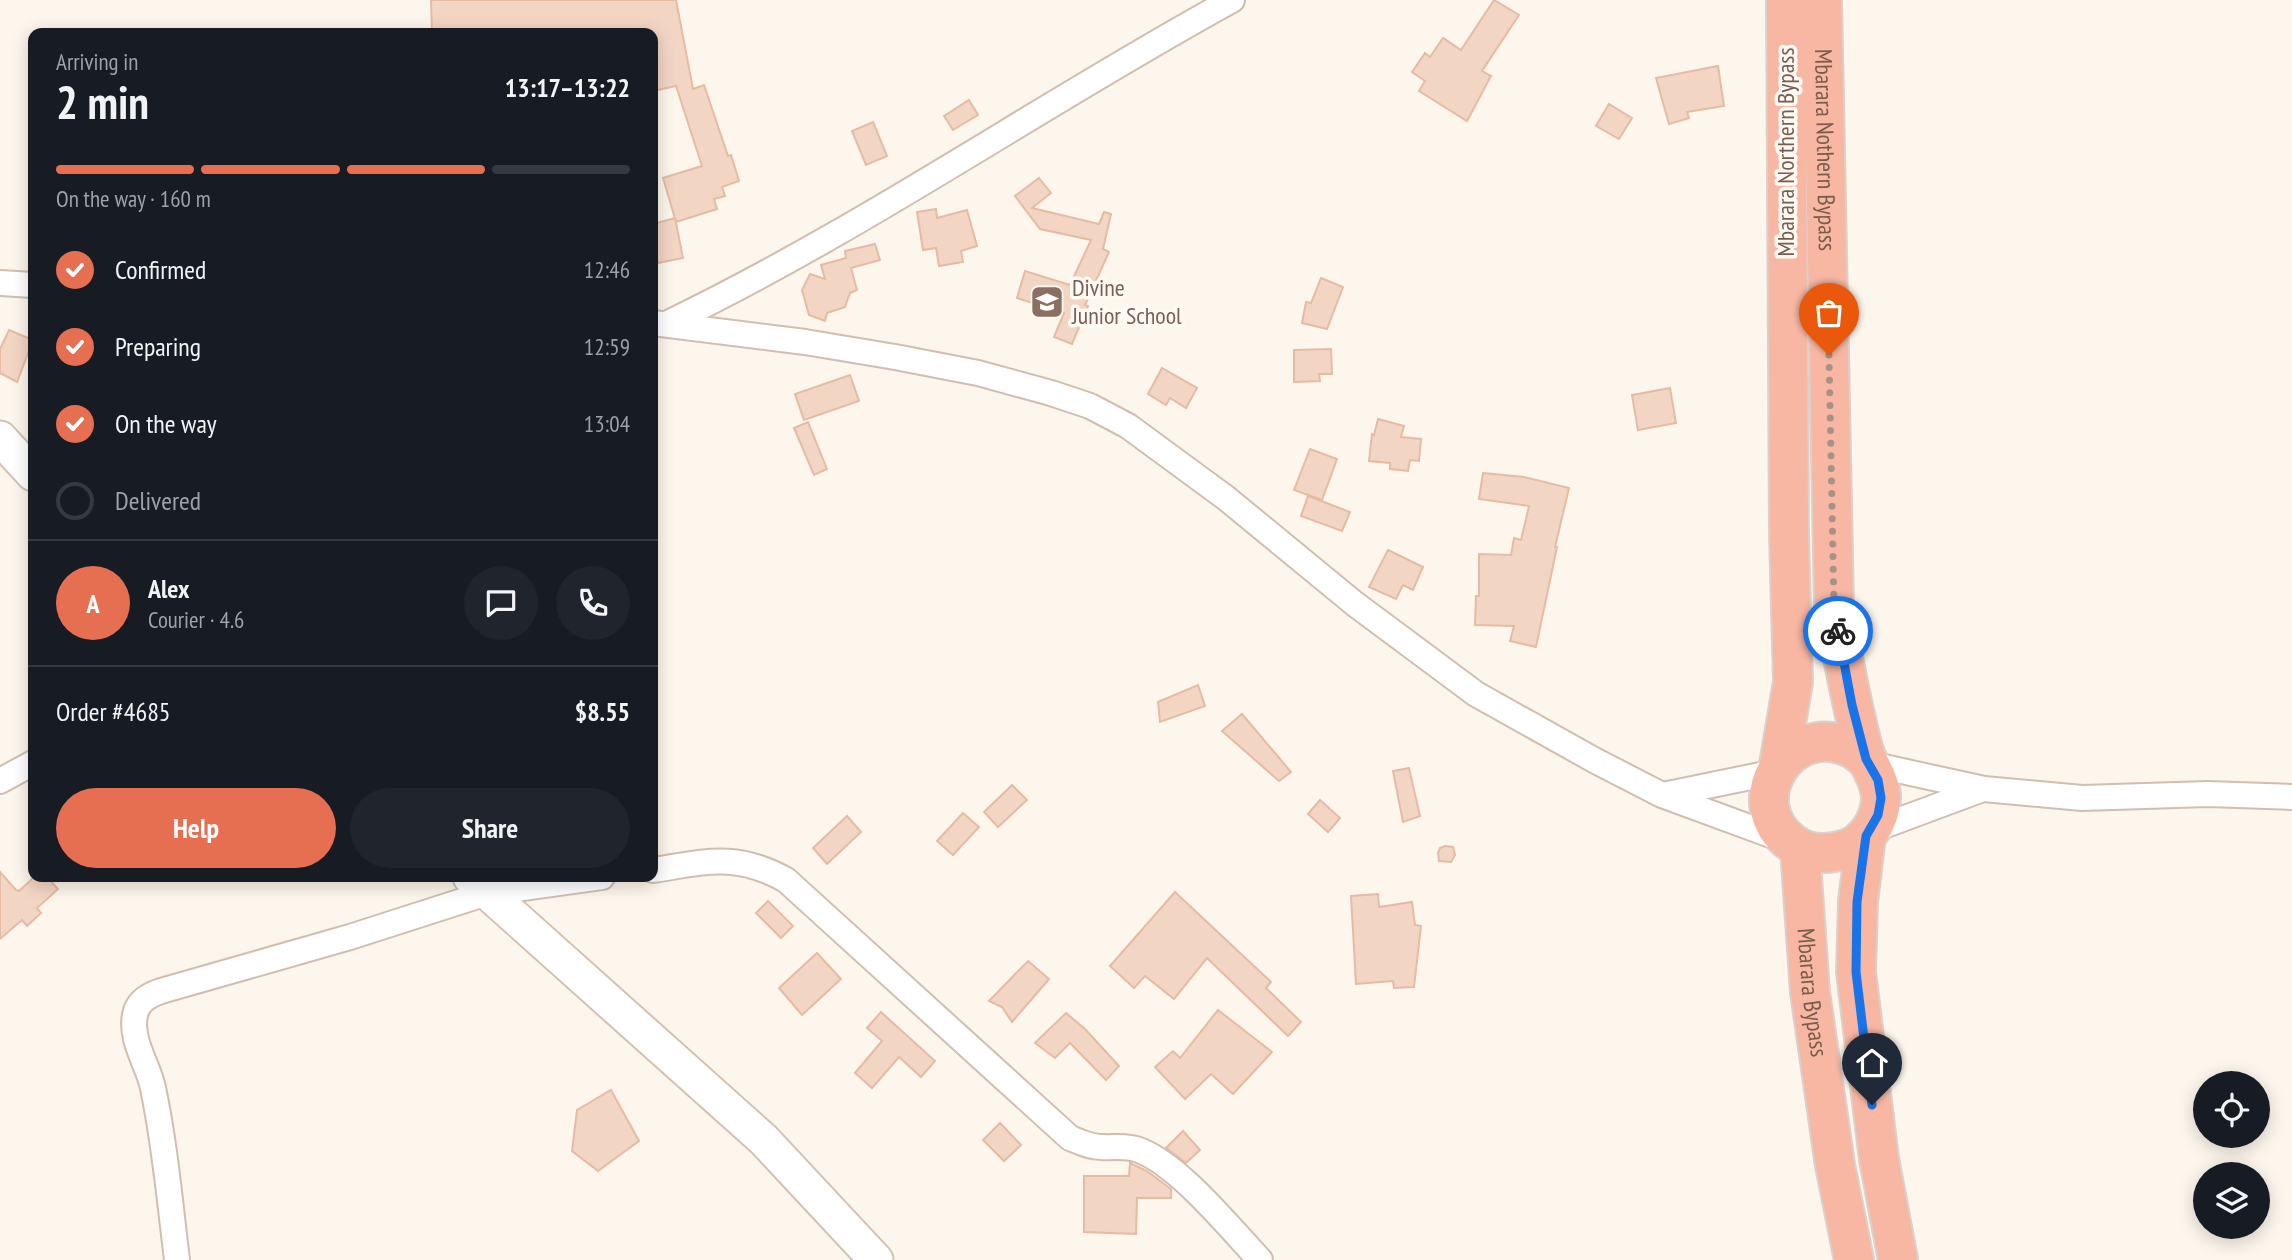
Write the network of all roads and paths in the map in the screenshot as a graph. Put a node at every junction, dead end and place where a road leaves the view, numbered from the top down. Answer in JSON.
{"nodes":[{"id":1,"x":1232,"y":0,"type":"edge"},
{"id":2,"x":1786,"y":0,"type":"edge"},
{"id":3,"x":1822,"y":0,"type":"edge"},
{"id":4,"x":0,"y":283,"type":"edge"},
{"id":5,"x":28,"y":285,"type":"edge"},
{"id":6,"x":659,"y":324,"type":"edge"},
{"id":7,"x":0,"y":438,"type":"edge"},
{"id":8,"x":28,"y":469,"type":"edge"},
{"id":9,"x":1868,"y":762,"type":"junction"},
{"id":10,"x":28,"y":765,"type":"edge"},
{"id":11,"x":1777,"y":769,"type":"junction"},
{"id":12,"x":0,"y":781,"type":"edge"},
{"id":13,"x":1984,"y":789,"type":"junction"},
{"id":14,"x":1662,"y":795,"type":"junction"},
{"id":15,"x":2292,"y":797,"type":"edge"},
{"id":16,"x":1868,"y":834,"type":"junction"},
{"id":17,"x":1795,"y":846,"type":"junction"},
{"id":18,"x":658,"y":869,"type":"edge"},
{"id":19,"x":525,"y":882,"type":"edge"},
{"id":20,"x":479,"y":885,"type":"edge"},
{"id":21,"x":177,"y":1260,"type":"edge"},
{"id":22,"x":876,"y":1260,"type":"edge"},
{"id":23,"x":1260,"y":1260,"type":"edge"},
{"id":24,"x":1854,"y":1260,"type":"edge"},
{"id":25,"x":1898,"y":1260,"type":"edge"}],
"edges":[{"from":1,"to":6,"type":"street"},
{"from":2,"to":11,"type":"highway","name":"Mbarara Northern Bypass"},
{"from":3,"to":9,"type":"highway","name":"Mbarara Nothern Bypass"},
{"from":4,"to":5,"type":"street"},
{"from":6,"to":14,"type":"street"},
{"from":7,"to":8,"type":"main road"},
{"from":9,"to":11,"type":"highway"},
{"from":9,"to":13,"type":"street"},
{"from":9,"to":16,"type":"highway"},
{"from":10,"to":12,"type":"street"},
{"from":11,"to":14,"type":"street"},
{"from":11,"to":17,"type":"highway"},
{"from":13,"to":15,"type":"street"},
{"from":13,"to":16,"type":"street"},
{"from":14,"to":17,"type":"street"},
{"from":16,"to":17,"type":"highway"},
{"from":16,"to":25,"type":"highway","name":"Mbarara Bypass"},
{"from":17,"to":24,"type":"highway","name":"Mbarara Bypass"},
{"from":18,"to":23,"type":"street"},
{"from":19,"to":20,"type":"street"},
{"from":20,"to":21,"type":"street"},
{"from":20,"to":22,"type":"main road"}]}
